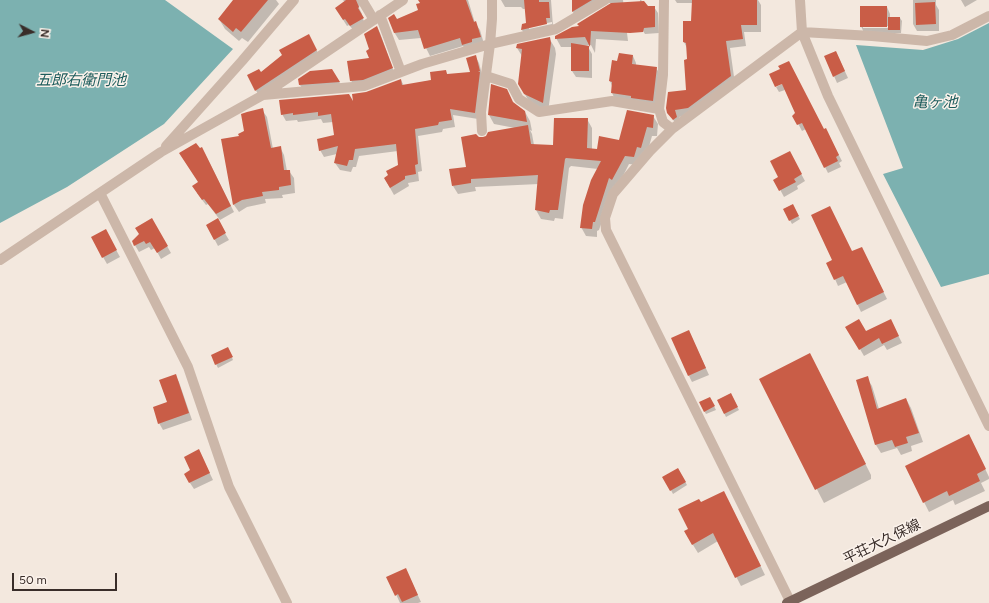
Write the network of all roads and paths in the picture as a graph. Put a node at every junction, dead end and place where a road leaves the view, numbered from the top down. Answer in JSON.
{"nodes":[{"id":1,"x":294,"y":0,"type":"edge"},
{"id":2,"x":362,"y":0,"type":"edge"},
{"id":3,"x":403,"y":0,"type":"edge"},
{"id":4,"x":492,"y":0,"type":"edge"},
{"id":5,"x":605,"y":0,"type":"edge"},
{"id":6,"x":664,"y":0,"type":"edge"},
{"id":7,"x":800,"y":0,"type":"edge"},
{"id":8,"x":989,"y":16,"type":"edge"},
{"id":9,"x":377,"y":18,"type":"junction"},
{"id":10,"x":802,"y":32,"type":"junction"},
{"id":11,"x":490,"y":44,"type":"junction"},
{"id":12,"x":401,"y":72,"type":"junction"},
{"id":13,"x":486,"y":76,"type":"junction"},
{"id":14,"x":262,"y":95,"type":"junction"},
{"id":15,"x":659,"y":109,"type":"junction"},
{"id":16,"x":672,"y":129,"type":"junction"},
{"id":17,"x":482,"y":131,"type":"dead end"},
{"id":18,"x":161,"y":152,"type":"junction"},
{"id":19,"x":100,"y":193,"type":"junction"},
{"id":20,"x":0,"y":260,"type":"edge"},
{"id":21,"x":989,"y":426,"type":"edge"},
{"id":22,"x":989,"y":506,"type":"edge"},
{"id":23,"x":789,"y":602,"type":"edge"},
{"id":24,"x":286,"y":603,"type":"edge"}],
"edges":[{"from":1,"to":18,"type":"street"},
{"from":2,"to":9,"type":"street"},
{"from":3,"to":9,"type":"street"},
{"from":4,"to":11,"type":"street"},
{"from":5,"to":11,"type":"street"},
{"from":6,"to":15,"type":"street"},
{"from":7,"to":10,"type":"street"},
{"from":8,"to":10,"type":"street"},
{"from":9,"to":12,"type":"street"},
{"from":9,"to":14,"type":"street"},
{"from":10,"to":16,"type":"street"},
{"from":10,"to":21,"type":"street"},
{"from":11,"to":12,"type":"street"},
{"from":11,"to":13,"type":"street"},
{"from":12,"to":14,"type":"street"},
{"from":13,"to":15,"type":"street"},
{"from":13,"to":17,"type":"street"},
{"from":14,"to":18,"type":"street"},
{"from":15,"to":16,"type":"street"},
{"from":16,"to":23,"type":"street"},
{"from":18,"to":19,"type":"street"},
{"from":19,"to":20,"type":"street"},
{"from":19,"to":24,"type":"street"},
{"from":22,"to":23,"type":"main road","name":"平荘大久保線"}]}
